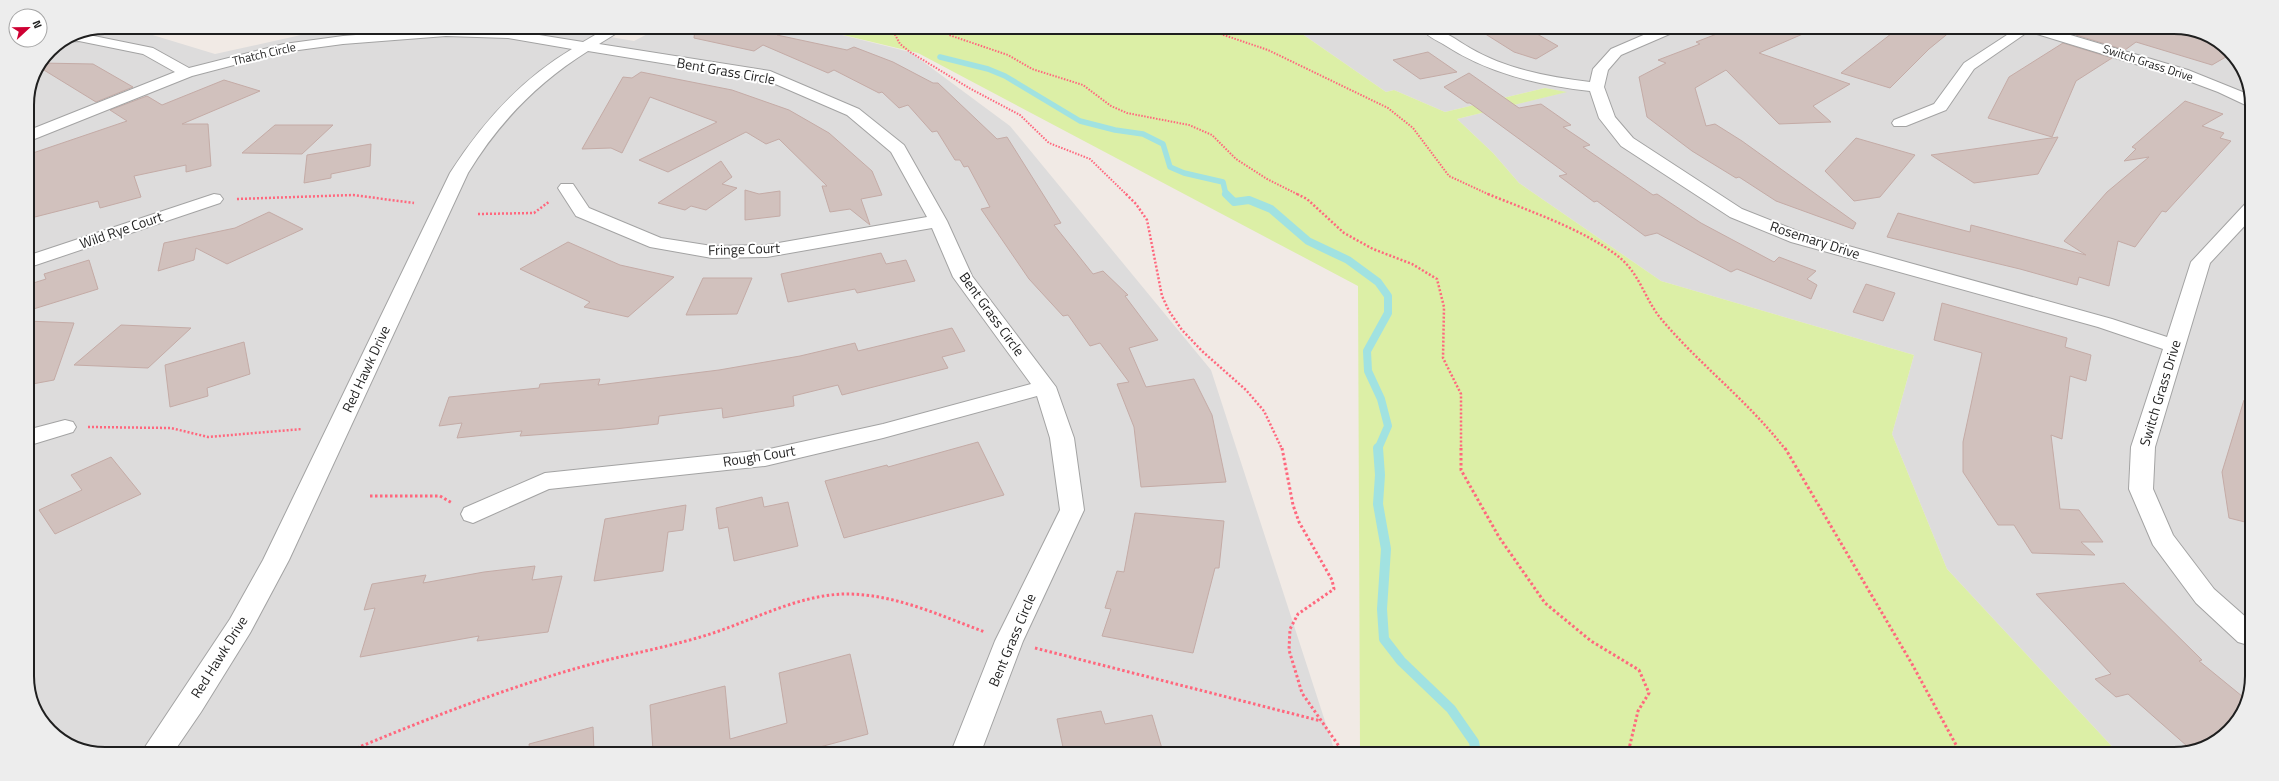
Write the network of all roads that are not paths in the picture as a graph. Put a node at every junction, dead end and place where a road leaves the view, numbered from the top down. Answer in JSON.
{"nodes":[{"id":1,"x":424,"y":34,"type":"edge"},
{"id":2,"x":508,"y":34,"type":"edge"},
{"id":3,"x":607,"y":34,"type":"edge"},
{"id":4,"x":1437,"y":34,"type":"edge"},
{"id":5,"x":1658,"y":34,"type":"edge"},
{"id":6,"x":2017,"y":34,"type":"edge"},
{"id":7,"x":2053,"y":34,"type":"edge"},
{"id":8,"x":82,"y":38,"type":"edge"},
{"id":9,"x":584,"y":47,"type":"junction"},
{"id":10,"x":187,"y":73,"type":"junction"},
{"id":11,"x":1596,"y":86,"type":"junction"},
{"id":12,"x":2244,"y":94,"type":"edge"},
{"id":13,"x":1900,"y":123,"type":"dead end"},
{"id":14,"x":34,"y":134,"type":"edge"},
{"id":15,"x":567,"y":188,"type":"road end"},
{"id":16,"x":214,"y":199,"type":"road end"},
{"id":17,"x":2245,"y":214,"type":"edge"},
{"id":18,"x":938,"y":221,"type":"junction"},
{"id":19,"x":34,"y":260,"type":"edge"},
{"id":20,"x":2174,"y":346,"type":"junction"},
{"id":21,"x":1045,"y":387,"type":"junction"},
{"id":22,"x":65,"y":427,"type":"road end"},
{"id":23,"x":34,"y":436,"type":"edge"},
{"id":24,"x":472,"y":514,"type":"road end"},
{"id":25,"x":2245,"y":631,"type":"edge"},
{"id":26,"x":160,"y":747,"type":"edge"},
{"id":27,"x":968,"y":747,"type":"edge"}],
"edges":[{"from":1,"to":10,"type":"street","name":"Thatch Circle"},
{"from":2,"to":9,"type":"street","name":"Thatch Circle"},
{"from":3,"to":9,"type":"street","name":"Red Hawk Drive"},
{"from":4,"to":11,"type":"street"},
{"from":5,"to":11,"type":"street"},
{"from":6,"to":13,"type":"street"},
{"from":7,"to":12,"type":"street","name":"Switch Grass Drive"},
{"from":8,"to":10,"type":"street"},
{"from":9,"to":18,"type":"street","name":"Bent Grass Circle"},
{"from":9,"to":26,"type":"street","name":"Red Hawk Drive"},
{"from":10,"to":14,"type":"street","name":"Thatch Circle"},
{"from":11,"to":20,"type":"street","name":"Rosemary Drive"},
{"from":15,"to":18,"type":"street","name":"Fringe Court"},
{"from":16,"to":19,"type":"street","name":"Wild Rye Court"},
{"from":17,"to":20,"type":"street","name":"Switch Grass Drive"},
{"from":18,"to":21,"type":"street","name":"Bent Grass Circle"},
{"from":20,"to":25,"type":"street","name":"Switch Grass Drive"},
{"from":21,"to":24,"type":"street","name":"Rough Court"},
{"from":21,"to":27,"type":"street","name":"Bent Grass Circle"},
{"from":22,"to":23,"type":"street"}]}
